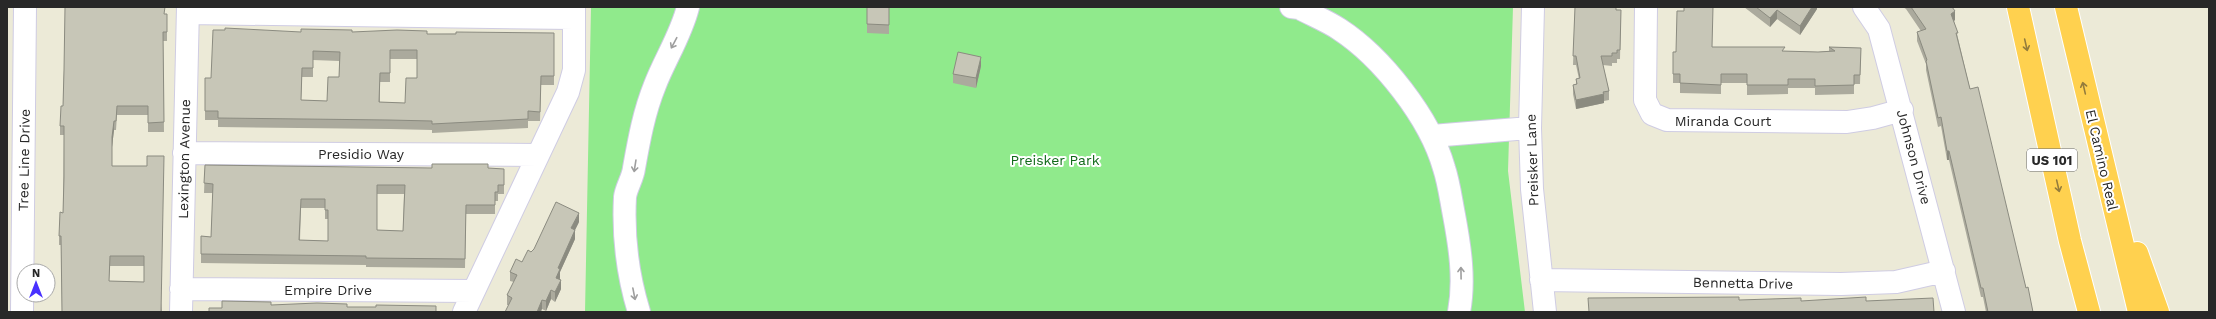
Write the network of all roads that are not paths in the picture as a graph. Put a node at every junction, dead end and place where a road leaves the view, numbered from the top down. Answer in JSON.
{"nodes":[{"id":1,"x":26,"y":7,"type":"edge"},
{"id":2,"x":688,"y":7,"type":"edge"},
{"id":3,"x":1291,"y":7,"type":"edge"},
{"id":4,"x":1532,"y":7,"type":"edge"},
{"id":5,"x":1646,"y":7,"type":"edge"},
{"id":6,"x":1864,"y":7,"type":"edge"},
{"id":7,"x":2018,"y":7,"type":"edge"},
{"id":8,"x":2066,"y":7,"type":"edge"},
{"id":9,"x":188,"y":10,"type":"edge"},
{"id":10,"x":574,"y":13,"type":"edge"},
{"id":11,"x":1902,"y":110,"type":"junction"},
{"id":12,"x":1530,"y":128,"type":"junction"},
{"id":13,"x":1432,"y":136,"type":"junction"},
{"id":14,"x":184,"y":153,"type":"junction"},
{"id":15,"x":2100,"y":153,"type":"junction"},
{"id":16,"x":538,"y":155,"type":"junction"},
{"id":17,"x":1944,"y":271,"type":"junction"},
{"id":18,"x":1541,"y":280,"type":"junction"},
{"id":19,"x":181,"y":289,"type":"junction"},
{"id":20,"x":474,"y":291,"type":"junction"},
{"id":21,"x":22,"y":312,"type":"edge"},
{"id":22,"x":181,"y":312,"type":"edge"},
{"id":23,"x":464,"y":312,"type":"edge"},
{"id":24,"x":639,"y":312,"type":"edge"},
{"id":25,"x":1459,"y":312,"type":"edge"},
{"id":26,"x":1545,"y":312,"type":"edge"},
{"id":27,"x":1954,"y":312,"type":"edge"},
{"id":28,"x":2089,"y":312,"type":"edge"},
{"id":29,"x":2139,"y":312,"type":"edge"},
{"id":30,"x":2158,"y":312,"type":"edge"}],
"edges":[{"from":1,"to":21,"type":"street","name":"Tree Line Drive"},
{"from":2,"to":24,"type":"street","one_way":true},
{"from":3,"to":13,"type":"street"},
{"from":4,"to":12,"type":"street","name":"Preisker Lane"},
{"from":5,"to":11,"type":"street","name":"Miranda Court"},
{"from":6,"to":11,"type":"street","name":"Johnson Drive"},
{"from":7,"to":28,"type":"highway","number":"US 101","one_way":true},
{"from":15,"to":8,"type":"highway","name":"El Camino Real","one_way":true},
{"from":9,"to":10,"type":"street"},
{"from":9,"to":14,"type":"street","name":"Lexington Avenue"},
{"from":10,"to":16,"type":"street"},
{"from":11,"to":17,"type":"street","name":"Johnson Drive"},
{"from":12,"to":13,"type":"street"},
{"from":12,"to":18,"type":"street","name":"Preisker Lane"},
{"from":25,"to":13,"type":"street","one_way":true},
{"from":14,"to":16,"type":"street","name":"Presidio Way"},
{"from":14,"to":19,"type":"street","name":"Lexington Avenue"},
{"from":15,"to":29,"type":"highway","name":"El Camino Real"},
{"from":15,"to":30,"type":"highway"},
{"from":16,"to":20,"type":"street"},
{"from":17,"to":18,"type":"street","name":"Bennetta Drive"},
{"from":17,"to":27,"type":"street","name":"Johnson Drive"},
{"from":18,"to":26,"type":"street","name":"Preisker Lane"},
{"from":19,"to":20,"type":"street","name":"Empire Drive"},
{"from":19,"to":22,"type":"street","name":"Lexington Avenue"},
{"from":20,"to":23,"type":"street"}]}
